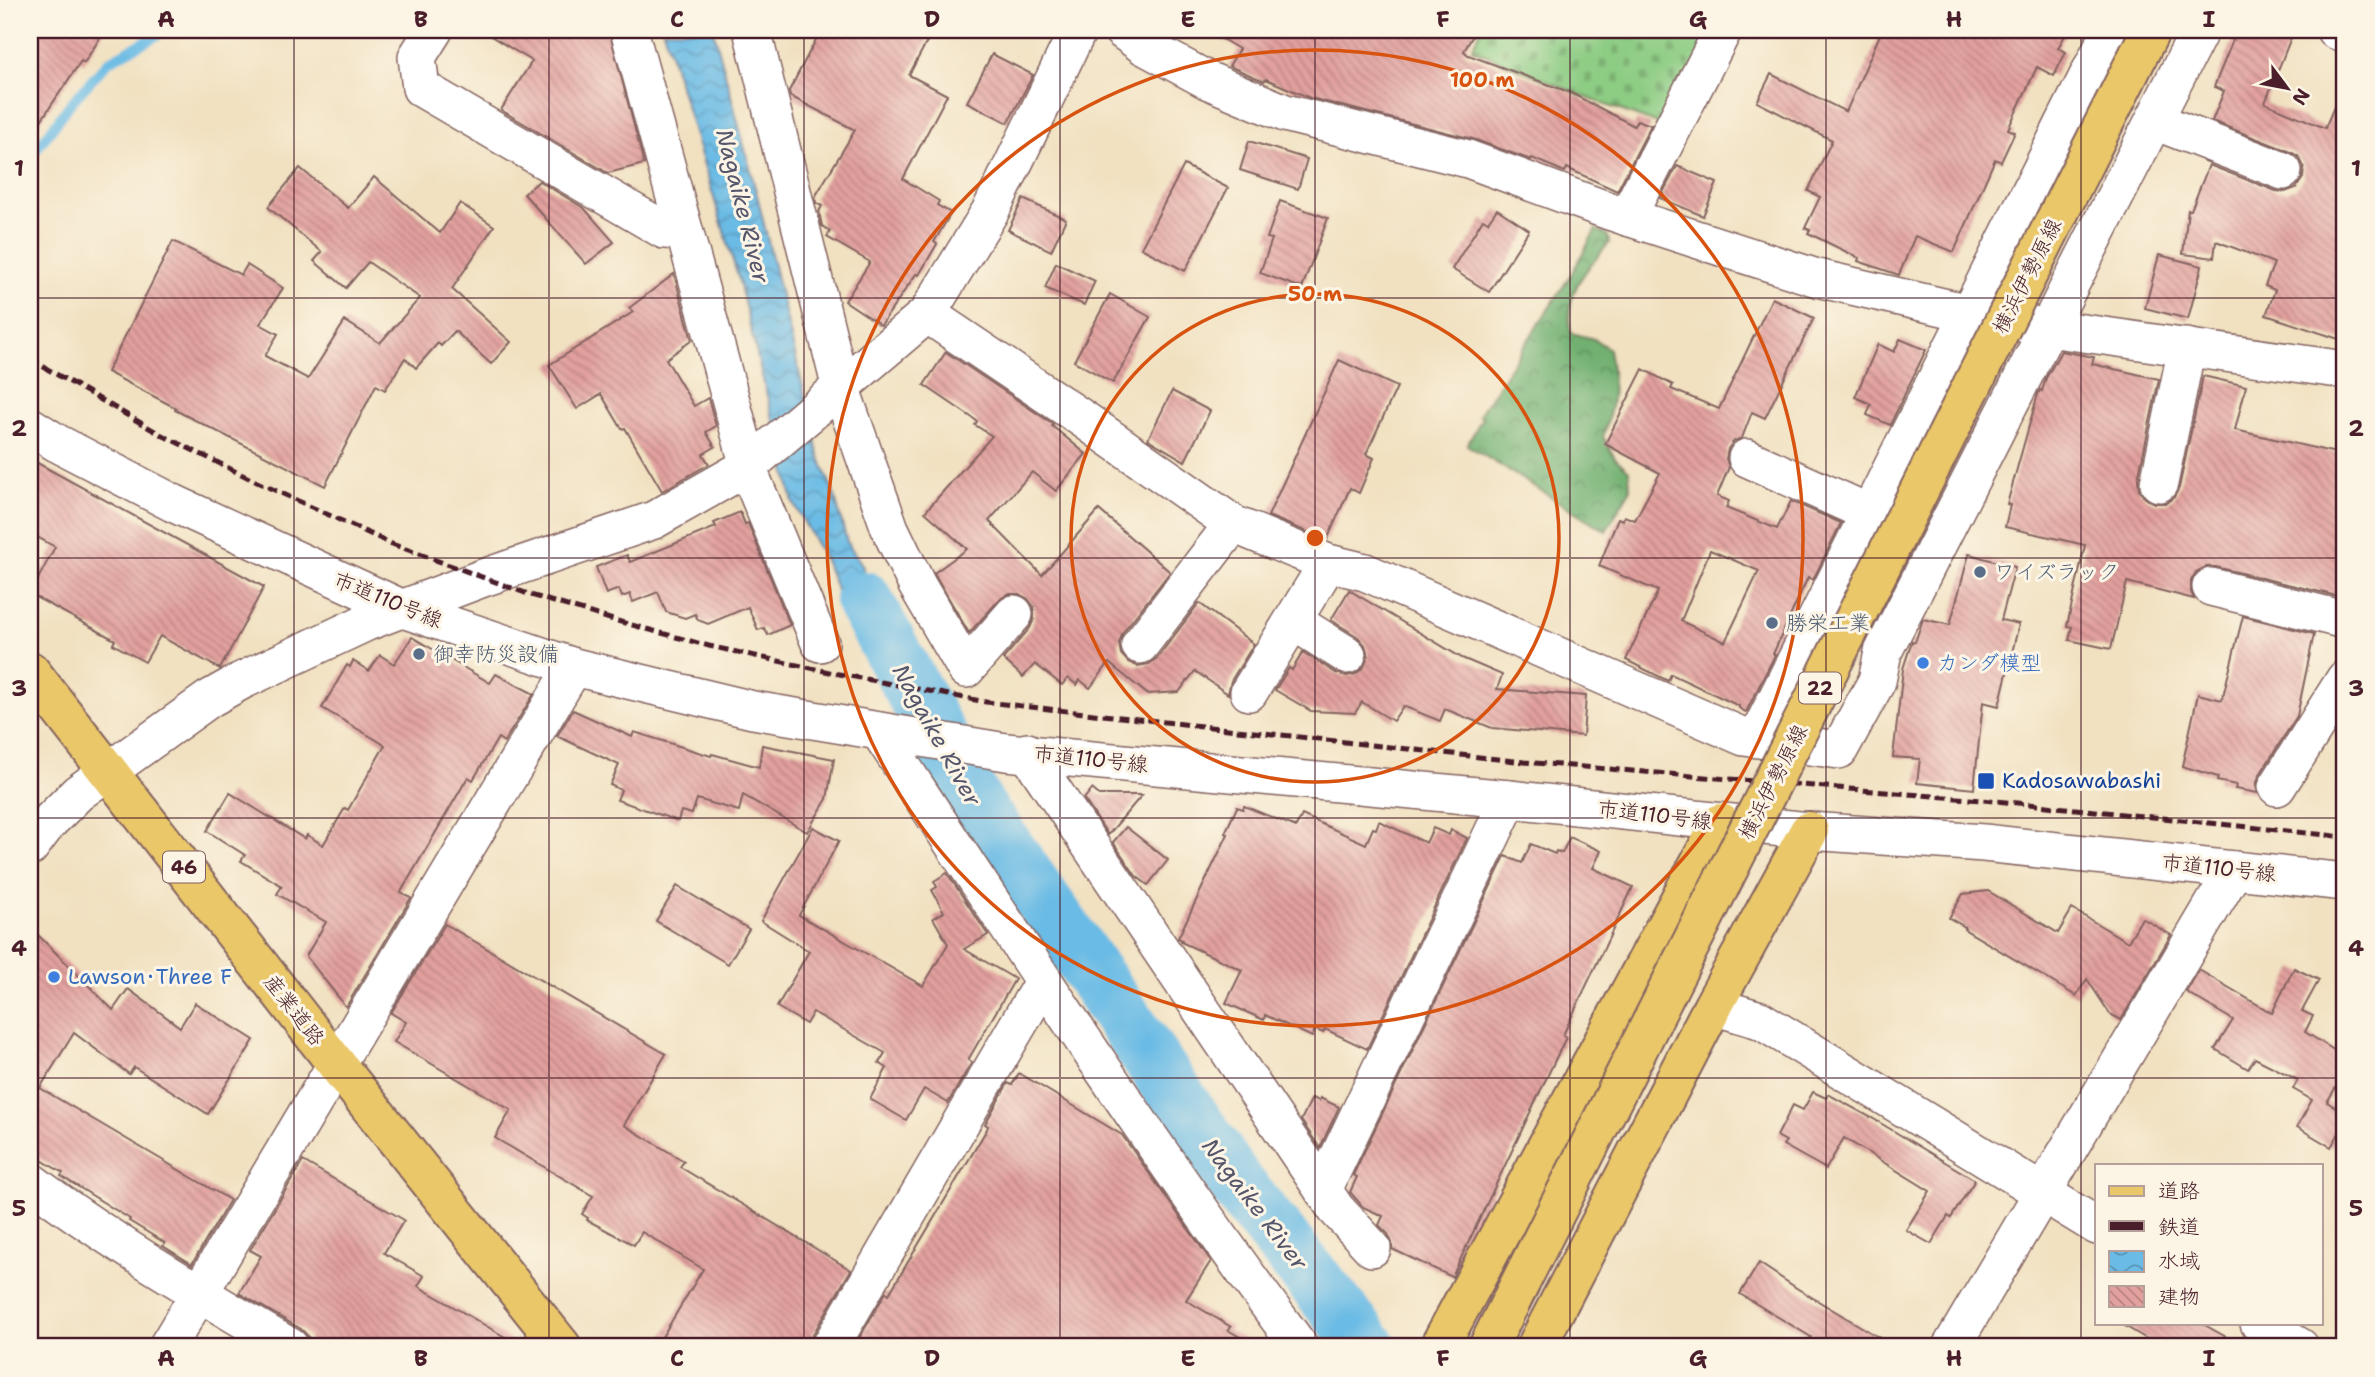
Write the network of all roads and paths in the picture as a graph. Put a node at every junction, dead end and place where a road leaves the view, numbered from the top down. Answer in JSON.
{"nodes":[{"id":1,"x":434,"y":30,"type":"edge"},
{"id":2,"x":629,"y":30,"type":"edge"},
{"id":3,"x":752,"y":30,"type":"edge"},
{"id":4,"x":1079,"y":30,"type":"edge"},
{"id":5,"x":1122,"y":30,"type":"edge"},
{"id":6,"x":1723,"y":30,"type":"edge"},
{"id":7,"x":2111,"y":30,"type":"edge"},
{"id":8,"x":2151,"y":30,"type":"edge"},
{"id":9,"x":2200,"y":30,"type":"edge"},
{"id":10,"x":2335,"y":30,"type":"edge"},
{"id":11,"x":2345,"y":34,"type":"edge"},
{"id":12,"x":2155,"y":121,"type":"junction"},
{"id":13,"x":2283,"y":171,"type":"dead end"},
{"id":14,"x":1627,"y":217,"type":"junction"},
{"id":15,"x":684,"y":231,"type":"junction"},
{"id":16,"x":1969,"y":313,"type":"junction"},
{"id":17,"x":928,"y":314,"type":"junction"},
{"id":18,"x":2048,"y":328,"type":"junction"},
{"id":19,"x":2187,"y":347,"type":"junction"},
{"id":20,"x":2345,"y":370,"type":"edge"},
{"id":21,"x":836,"y":393,"type":"junction"},
{"id":22,"x":30,"y":426,"type":"edge"},
{"id":23,"x":1747,"y":458,"type":"dead end"},
{"id":24,"x":753,"y":462,"type":"junction"},
{"id":25,"x":2159,"y":483,"type":"dead end"},
{"id":26,"x":1864,"y":523,"type":"junction"},
{"id":27,"x":1233,"y":524,"type":"junction"},
{"id":28,"x":1328,"y":563,"type":"junction"},
{"id":29,"x":1927,"y":564,"type":"junction"},
{"id":30,"x":2211,"y":587,"type":"dead end"},
{"id":31,"x":403,"y":608,"type":"junction"},
{"id":32,"x":1014,"y":614,"type":"dead end"},
{"id":33,"x":2345,"y":620,"type":"edge"},
{"id":34,"x":1293,"y":621,"type":"junction"},
{"id":35,"x":820,"y":643,"type":"dead end"},
{"id":36,"x":1140,"y":645,"type":"dead end"},
{"id":37,"x":1347,"y":655,"type":"dead end"},
{"id":38,"x":574,"y":667,"type":"junction"},
{"id":39,"x":30,"y":671,"type":"edge"},
{"id":40,"x":2345,"y":679,"type":"edge"},
{"id":41,"x":1249,"y":692,"type":"dead end"},
{"id":42,"x":2334,"y":721,"type":"edge"},
{"id":43,"x":886,"y":732,"type":"junction"},
{"id":44,"x":1757,"y":738,"type":"junction"},
{"id":45,"x":1017,"y":752,"type":"junction"},
{"id":46,"x":109,"y":770,"type":"junction"},
{"id":47,"x":2277,"y":787,"type":"dead end"},
{"id":48,"x":1509,"y":799,"type":"junction"},
{"id":49,"x":1720,"y":823,"type":"junction"},
{"id":50,"x":1808,"y":831,"type":"junction"},
{"id":51,"x":30,"y":846,"type":"edge"},
{"id":52,"x":2234,"y":870,"type":"junction"},
{"id":53,"x":2345,"y":882,"type":"edge"},
{"id":54,"x":1043,"y":982,"type":"junction"},
{"id":55,"x":1713,"y":1006,"type":"junction"},
{"id":56,"x":337,"y":1065,"type":"junction"},
{"id":57,"x":30,"y":1181,"type":"edge"},
{"id":58,"x":1323,"y":1190,"type":"junction"},
{"id":59,"x":2042,"y":1194,"type":"junction"},
{"id":60,"x":2095,"y":1225,"type":"edge"},
{"id":61,"x":1372,"y":1248,"type":"dead end"},
{"id":62,"x":199,"y":1293,"type":"junction"},
{"id":63,"x":2261,"y":1324,"type":"edge"},
{"id":64,"x":1443,"y":1339,"type":"edge"},
{"id":65,"x":1298,"y":1346,"type":"edge"},
{"id":66,"x":167,"y":1347,"type":"edge"},
{"id":67,"x":290,"y":1347,"type":"edge"},
{"id":68,"x":562,"y":1347,"type":"edge"},
{"id":69,"x":830,"y":1347,"type":"edge"},
{"id":70,"x":1488,"y":1347,"type":"edge"},
{"id":71,"x":1536,"y":1347,"type":"edge"},
{"id":72,"x":1951,"y":1347,"type":"edge"},
{"id":73,"x":2300,"y":1347,"type":"edge"}],
"edges":[{"from":1,"to":15,"type":"street"},
{"from":2,"to":15,"type":"street"},
{"from":3,"to":21,"type":"street"},
{"from":4,"to":17,"type":"street"},
{"from":5,"to":14,"type":"street"},
{"from":6,"to":14,"type":"street"},
{"from":7,"to":16,"type":"street"},
{"from":8,"to":70,"type":"main road","name":"横浜伊勢原線","number":"22","bridge":true},
{"from":9,"to":12,"type":"street"},
{"from":10,"to":11,"type":"street"},
{"from":12,"to":13,"type":"street"},
{"from":12,"to":18,"type":"street"},
{"from":14,"to":16,"type":"street"},
{"from":15,"to":24,"type":"street"},
{"from":16,"to":18,"type":"street"},
{"from":16,"to":26,"type":"street"},
{"from":17,"to":21,"type":"street"},
{"from":17,"to":27,"type":"street"},
{"from":18,"to":19,"type":"street"},
{"from":18,"to":29,"type":"street"},
{"from":19,"to":20,"type":"street"},
{"from":19,"to":25,"type":"street"},
{"from":21,"to":24,"type":"street"},
{"from":21,"to":32,"type":"street"},
{"from":22,"to":31,"type":"street","name":"市道110号線"},
{"from":23,"to":26,"type":"street"},
{"from":24,"to":31,"type":"street"},
{"from":24,"to":35,"type":"street"},
{"from":26,"to":29,"type":"street"},
{"from":26,"to":44,"type":"street"},
{"from":27,"to":28,"type":"street"},
{"from":27,"to":36,"type":"street"},
{"from":28,"to":34,"type":"street"},
{"from":28,"to":44,"type":"street"},
{"from":29,"to":44,"type":"street"},
{"from":30,"to":33,"type":"street"},
{"from":31,"to":38,"type":"street","name":"市道110号線"},
{"from":31,"to":46,"type":"street"},
{"from":34,"to":37,"type":"street"},
{"from":34,"to":41,"type":"street"},
{"from":38,"to":43,"type":"street","name":"市道110号線"},
{"from":38,"to":56,"type":"street"},
{"from":39,"to":46,"type":"main road","name":"産業道路","number":"46"},
{"from":40,"to":42,"type":"street"},
{"from":42,"to":47,"type":"street"},
{"from":43,"to":45,"type":"street","name":"市道110号線"},
{"from":43,"to":54,"type":"street"},
{"from":45,"to":48,"type":"street","name":"市道110号線"},
{"from":45,"to":58,"type":"street"},
{"from":46,"to":51,"type":"street"},
{"from":46,"to":56,"type":"main road","name":"産業道路","number":"46"},
{"from":48,"to":49,"type":"street","name":"市道110号線"},
{"from":48,"to":58,"type":"street"},
{"from":49,"to":50,"type":"street","name":"市道110号線"},
{"from":49,"to":64,"type":"main road"},
{"from":50,"to":52,"type":"street","name":"市道110号線"},
{"from":50,"to":55,"type":"main road"},
{"from":52,"to":53,"type":"street","name":"市道110号線"},
{"from":52,"to":59,"type":"street"},
{"from":54,"to":65,"type":"street"},
{"from":54,"to":69,"type":"street"},
{"from":55,"to":59,"type":"street"},
{"from":55,"to":71,"type":"main road"},
{"from":56,"to":62,"type":"street"},
{"from":56,"to":68,"type":"main road","name":"産業道路","number":"46"},
{"from":57,"to":62,"type":"street"},
{"from":58,"to":61,"type":"street"},
{"from":59,"to":60,"type":"street"},
{"from":59,"to":72,"type":"street"},
{"from":62,"to":66,"type":"street"},
{"from":62,"to":67,"type":"street"},
{"from":63,"to":73,"type":"street"}]}
